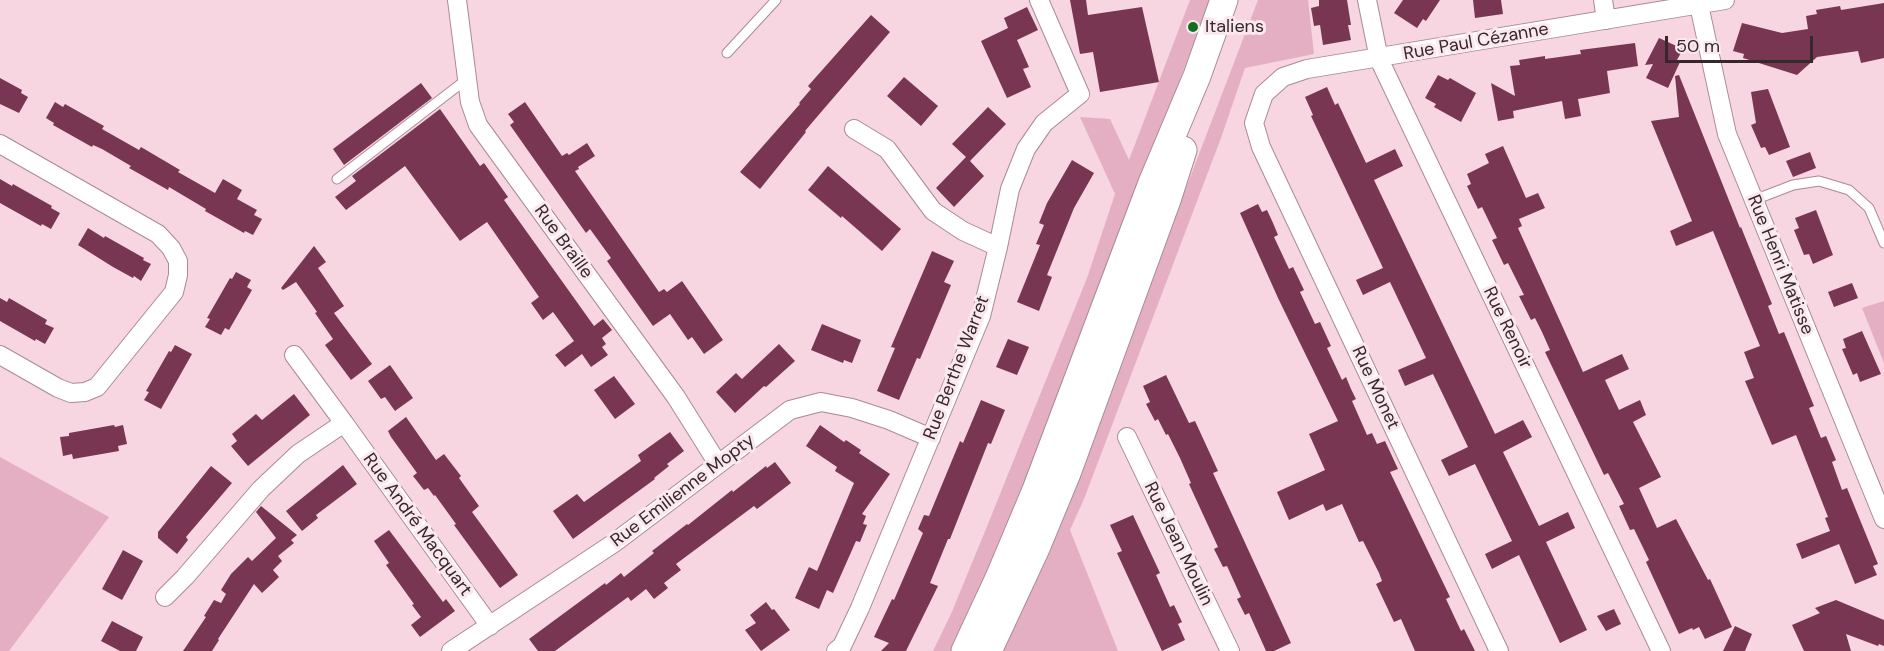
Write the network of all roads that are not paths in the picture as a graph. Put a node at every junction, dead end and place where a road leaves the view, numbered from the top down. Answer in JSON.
{"nodes":[{"id":1,"x":458,"y":0,"type":"edge"},
{"id":2,"x":777,"y":0,"type":"edge"},
{"id":3,"x":1039,"y":0,"type":"edge"},
{"id":4,"x":1224,"y":0,"type":"edge"},
{"id":5,"x":1366,"y":0,"type":"edge"},
{"id":6,"x":1603,"y":0,"type":"edge"},
{"id":7,"x":1725,"y":0,"type":"edge"},
{"id":8,"x":1699,"y":4,"type":"junction"},
{"id":9,"x":1606,"y":20,"type":"junction"},
{"id":10,"x":727,"y":53,"type":"dead end"},
{"id":11,"x":1379,"y":59,"type":"junction"},
{"id":12,"x":1197,"y":76,"type":"junction"},
{"id":13,"x":467,"y":79,"type":"junction"},
{"id":14,"x":1254,"y":123,"type":"joint"},
{"id":15,"x":854,"y":129,"type":"dead end"},
{"id":16,"x":0,"y":144,"type":"edge"},
{"id":17,"x":337,"y":179,"type":"dead end"},
{"id":18,"x":1754,"y":200,"type":"junction"},
{"id":19,"x":1884,"y":243,"type":"edge"},
{"id":20,"x":998,"y":247,"type":"junction"},
{"id":21,"x":0,"y":355,"type":"edge"},
{"id":22,"x":294,"y":355,"type":"dead end"},
{"id":23,"x":344,"y":423,"type":"junction"},
{"id":24,"x":1127,"y":437,"type":"dead end"},
{"id":25,"x":931,"y":438,"type":"junction"},
{"id":26,"x":718,"y":464,"type":"junction"},
{"id":27,"x":1884,"y":519,"type":"edge"},
{"id":28,"x":165,"y":597,"type":"dead end"},
{"id":29,"x":490,"y":626,"type":"junction"},
{"id":30,"x":451,"y":651,"type":"edge"},
{"id":31,"x":836,"y":651,"type":"edge"},
{"id":32,"x":965,"y":651,"type":"edge"},
{"id":33,"x":988,"y":651,"type":"edge"},
{"id":34,"x":1230,"y":651,"type":"edge"},
{"id":35,"x":1499,"y":651,"type":"edge"},
{"id":36,"x":1661,"y":651,"type":"edge"}],
"edges":[{"from":1,"to":13,"type":"street","name":"Rue Braille"},
{"from":2,"to":10,"type":"lane"},
{"from":3,"to":20,"type":"street","name":"Rue Berthe Warret"},
{"from":4,"to":12,"type":"main road"},
{"from":5,"to":11,"type":"street","name":"Rue Renoir"},
{"from":6,"to":9,"type":"street"},
{"from":7,"to":8,"type":"street","name":"Rue Paul Cézanne"},
{"from":8,"to":9,"type":"street","name":"Rue Paul Cézanne"},
{"from":8,"to":18,"type":"street","name":"Rue Henri Matisse"},
{"from":9,"to":11,"type":"street","name":"Rue Paul Cézanne"},
{"from":11,"to":14,"type":"street","name":"Rue Paul Cézanne"},
{"from":11,"to":36,"type":"street","name":"Rue Renoir"},
{"from":12,"to":32,"type":"main road"},
{"from":12,"to":33,"type":"main road"},
{"from":13,"to":17,"type":"lane"},
{"from":13,"to":26,"type":"street","name":"Rue Braille"},
{"from":14,"to":35,"type":"street","name":"Rue Monet"},
{"from":15,"to":20,"type":"street"},
{"from":16,"to":21,"type":"street"},
{"from":18,"to":19,"type":"lane"},
{"from":18,"to":27,"type":"street","name":"Rue Henri Matisse"},
{"from":20,"to":25,"type":"street","name":"Rue Berthe Warret"},
{"from":22,"to":23,"type":"street","name":"Rue André Macquart"},
{"from":23,"to":28,"type":"street"},
{"from":23,"to":29,"type":"street","name":"Rue André Macquart"},
{"from":24,"to":34,"type":"street","name":"Rue Jean Moulin"},
{"from":25,"to":26,"type":"street","name":"Rue Emilienne Mopty"},
{"from":25,"to":31,"type":"street","name":"Rue Berthe Warret"},
{"from":26,"to":29,"type":"street","name":"Rue Emilienne Mopty"},
{"from":29,"to":30,"type":"street","name":"Rue Emilienne Mopty"}]}
